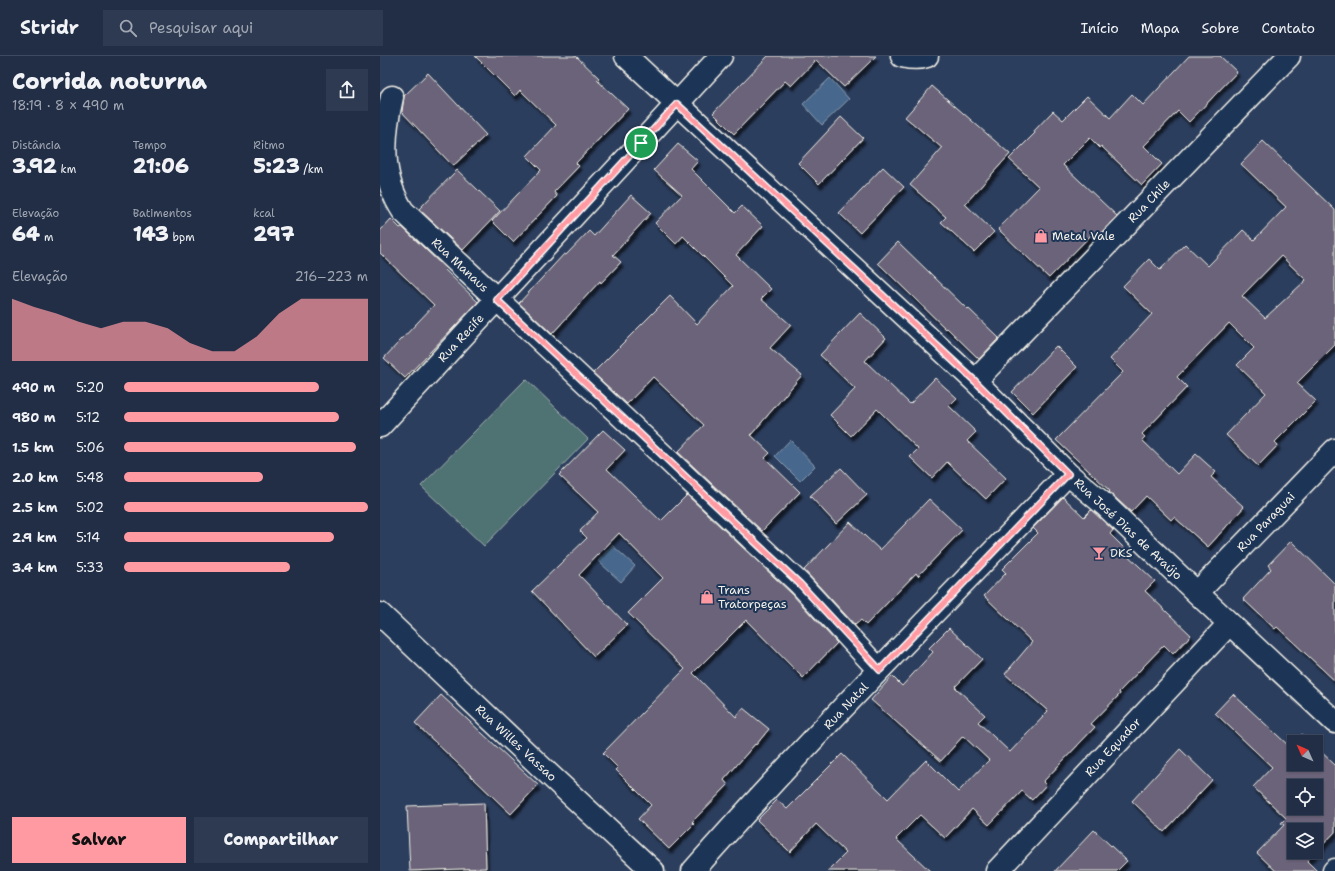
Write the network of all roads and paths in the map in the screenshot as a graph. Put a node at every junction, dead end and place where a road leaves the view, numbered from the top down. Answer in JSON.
{"nodes":[{"id":1,"x":626,"y":56,"type":"edge"},
{"id":2,"x":721,"y":56,"type":"edge"},
{"id":3,"x":902,"y":56,"type":"edge"},
{"id":4,"x":927,"y":56,"type":"edge"},
{"id":5,"x":1289,"y":56,"type":"edge"},
{"id":6,"x":392,"y":97,"type":"dead end"},
{"id":7,"x":677,"y":104,"type":"junction"},
{"id":8,"x":497,"y":300,"type":"junction"},
{"id":9,"x":975,"y":381,"type":"junction"},
{"id":10,"x":380,"y":426,"type":"edge"},
{"id":11,"x":1335,"y":450,"type":"edge"},
{"id":12,"x":1068,"y":474,"type":"junction"},
{"id":13,"x":1197,"y":593,"type":"junction"},
{"id":14,"x":380,"y":614,"type":"edge"},
{"id":15,"x":1229,"y":624,"type":"junction"},
{"id":16,"x":880,"y":670,"type":"junction"},
{"id":17,"x":1335,"y":722,"type":"edge"},
{"id":18,"x":653,"y":871,"type":"edge"},
{"id":19,"x":692,"y":871,"type":"edge"},
{"id":20,"x":997,"y":871,"type":"edge"}],
"edges":[{"from":1,"to":7,"type":"street","name":"Rua José Dias de Araújo"},
{"from":2,"to":7,"type":"street","name":"Rua Recife"},
{"from":3,"to":4,"type":"street"},
{"from":5,"to":9,"type":"street","name":"Rua Chile"},
{"from":6,"to":8,"type":"street","name":"Rua Manaus"},
{"from":7,"to":8,"type":"street","name":"Rua Recife"},
{"from":7,"to":9,"type":"street","name":"Rua José Dias de Araújo"},
{"from":8,"to":10,"type":"street","name":"Rua Recife"},
{"from":8,"to":16,"type":"street","name":"Rua Manaus"},
{"from":9,"to":12,"type":"street","name":"Rua José Dias de Araújo"},
{"from":11,"to":13,"type":"street","name":"Rua Paraguai"},
{"from":12,"to":13,"type":"street","name":"Rua José Dias de Araújo"},
{"from":12,"to":16,"type":"street","name":"Rua Natal"},
{"from":13,"to":15,"type":"street","name":"Rua José Dias de Araújo"},
{"from":14,"to":18,"type":"street","name":"Rua Willes Vassao"},
{"from":15,"to":17,"type":"street","name":"Rua José Dias de Araújo"},
{"from":15,"to":20,"type":"street","name":"Rua Equador"},
{"from":16,"to":19,"type":"street","name":"Rua Natal"}]}
